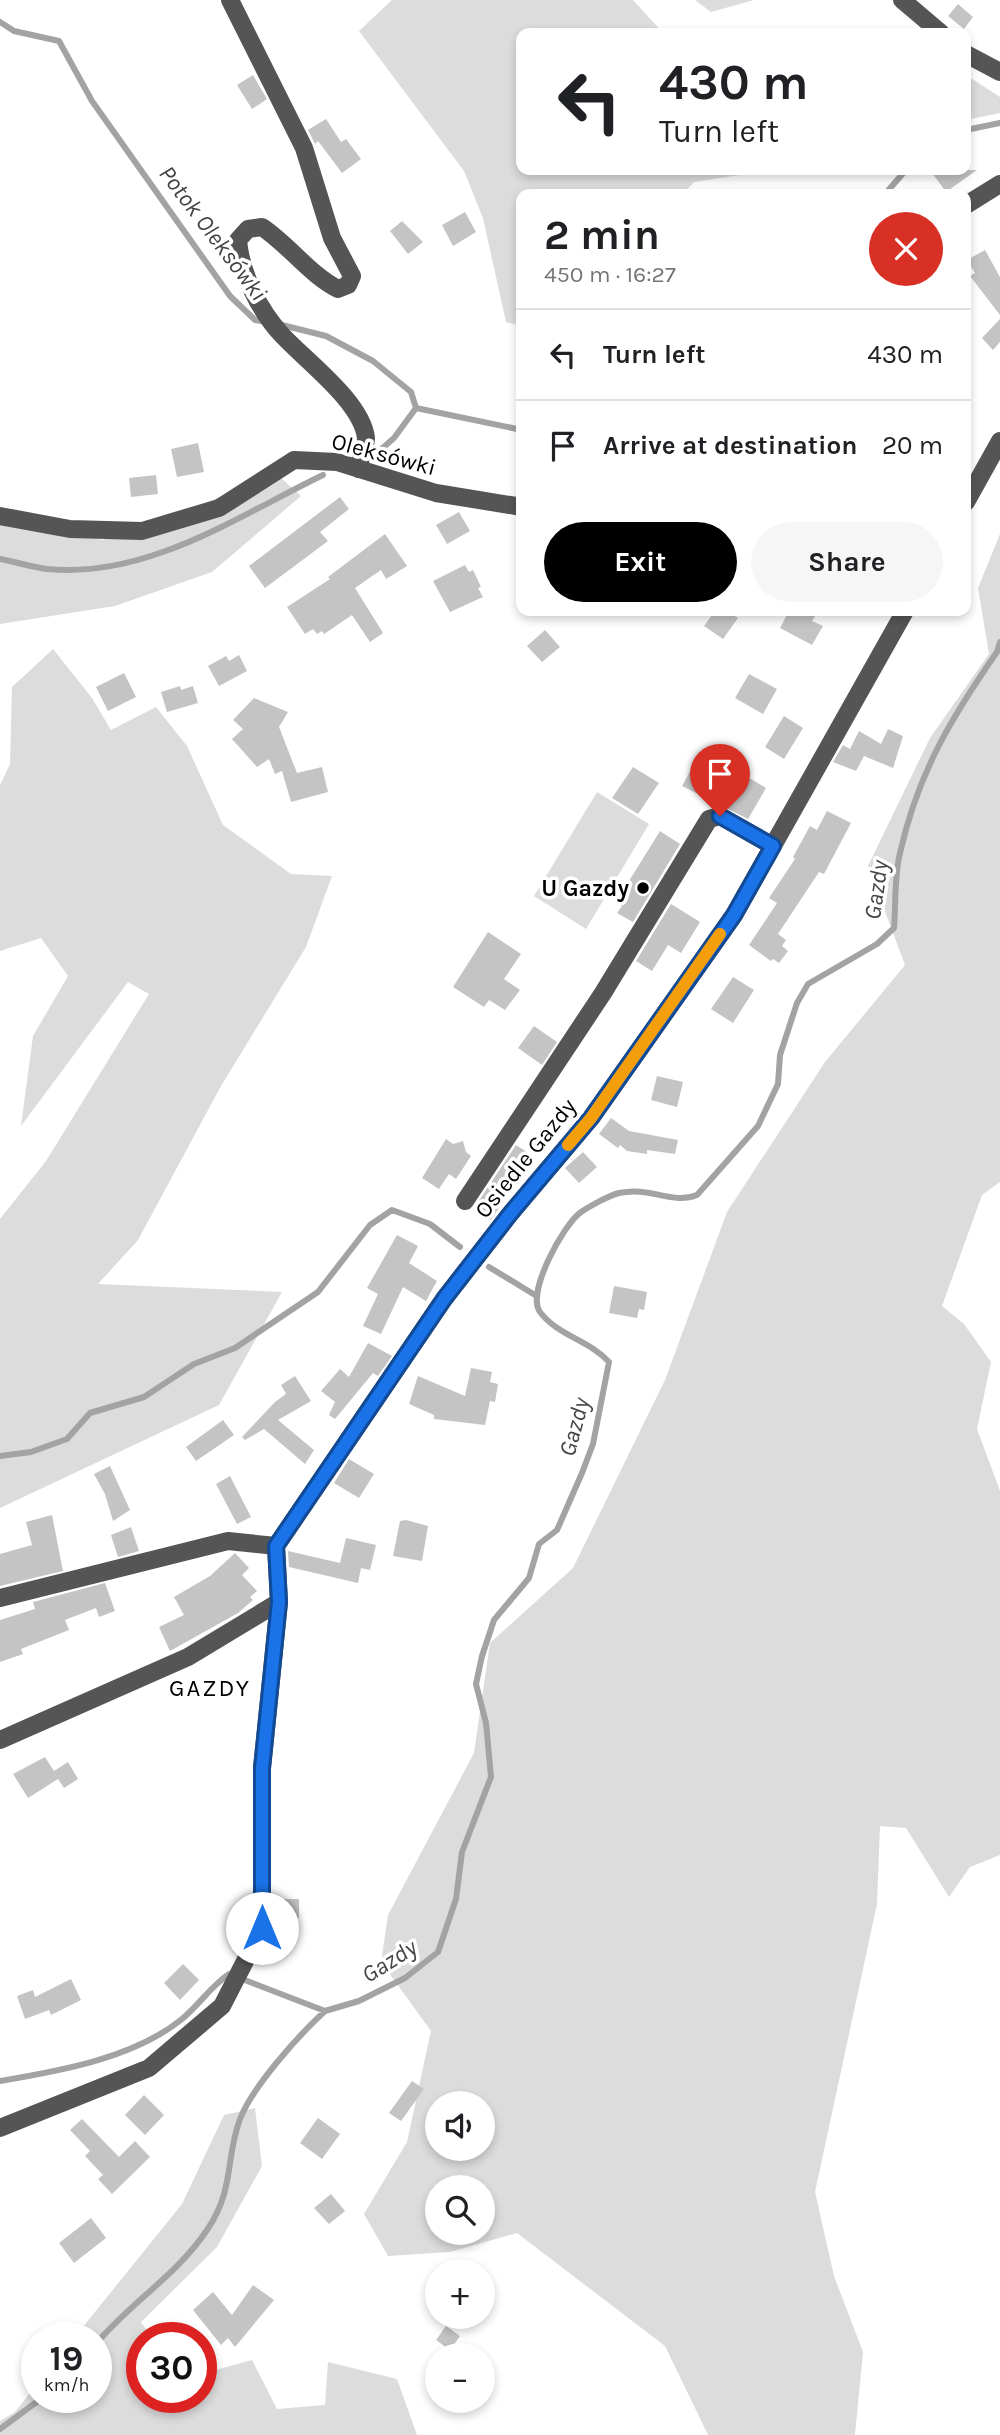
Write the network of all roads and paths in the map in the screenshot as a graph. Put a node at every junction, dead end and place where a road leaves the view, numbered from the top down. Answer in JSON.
{"nodes":[{"id":1,"x":230,"y":0,"type":"edge"},
{"id":2,"x":902,"y":0,"type":"edge"},
{"id":3,"x":935,"y":28,"type":"edge"},
{"id":4,"x":971,"y":57,"type":"edge"},
{"id":5,"x":1000,"y":72,"type":"edge"},
{"id":6,"x":1000,"y":184,"type":"edge"},
{"id":7,"x":971,"y":202,"type":"edge"},
{"id":8,"x":1000,"y":441,"type":"edge"},
{"id":9,"x":358,"y":469,"type":"junction"},
{"id":10,"x":971,"y":493,"type":"edge"},
{"id":11,"x":516,"y":506,"type":"edge"},
{"id":12,"x":0,"y":516,"type":"edge"},
{"id":13,"x":902,"y":616,"type":"edge"},
{"id":14,"x":773,"y":846,"type":"junction"},
{"id":15,"x":465,"y":1201,"type":"dead end"},
{"id":16,"x":276,"y":1546,"type":"junction"},
{"id":17,"x":0,"y":1598,"type":"edge"},
{"id":18,"x":279,"y":1602,"type":"junction"},
{"id":19,"x":0,"y":1740,"type":"edge"},
{"id":20,"x":0,"y":2128,"type":"edge"}],
"edges":[{"from":1,"to":9,"type":"street"},
{"from":2,"to":3,"type":"street"},
{"from":4,"to":5,"type":"street"},
{"from":6,"to":7,"type":"street"},
{"from":8,"to":10,"type":"street"},
{"from":9,"to":11,"type":"street","name":"Oleksówki"},
{"from":9,"to":12,"type":"street","name":"Oleksówki"},
{"from":13,"to":14,"type":"street","name":"Osiedle Gazdy"},
{"from":14,"to":15,"type":"street"},
{"from":14,"to":16,"type":"street","name":"Osiedle Gazdy"},
{"from":16,"to":17,"type":"street"},
{"from":16,"to":18,"type":"street"},
{"from":18,"to":19,"type":"street"},
{"from":18,"to":20,"type":"street"}]}
